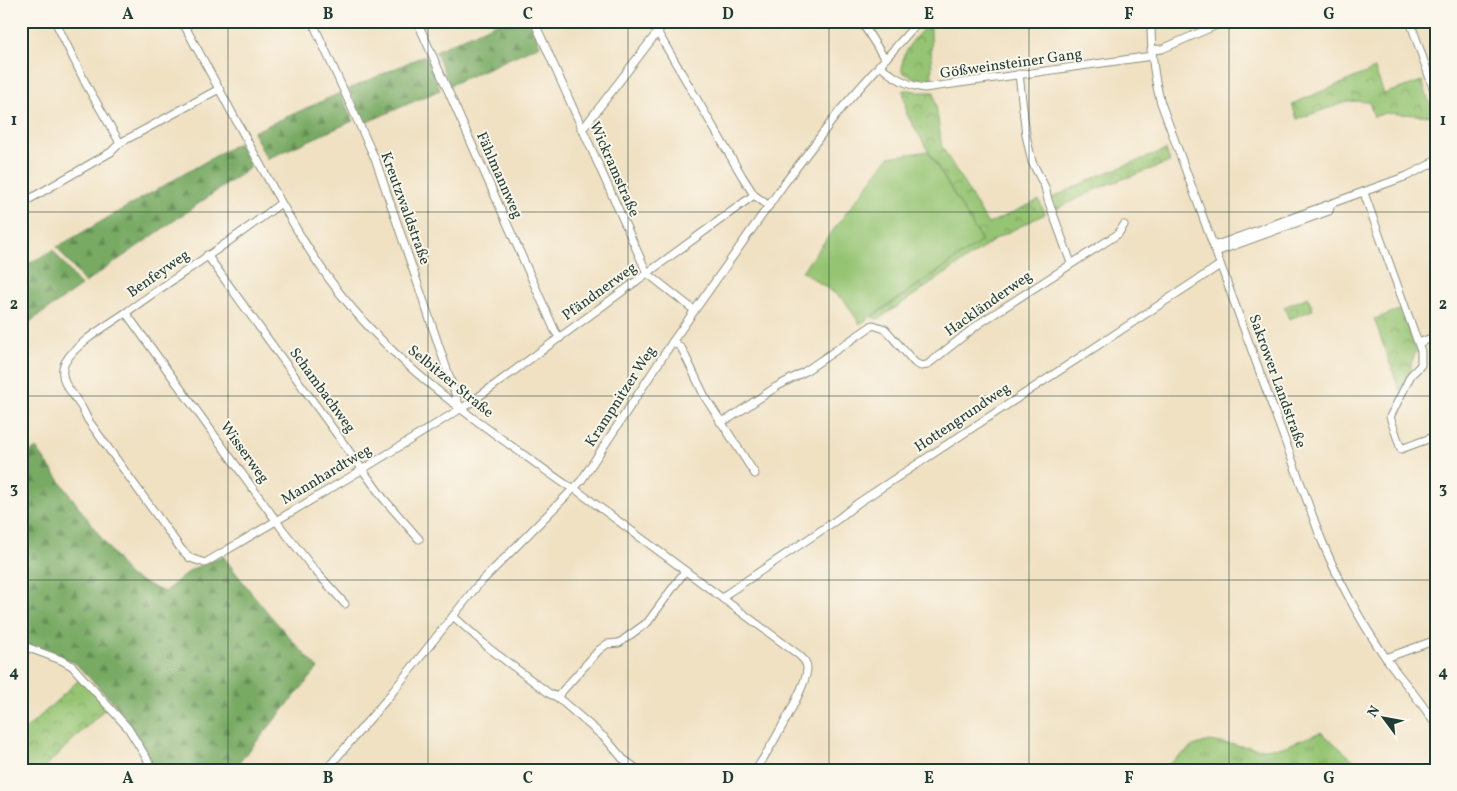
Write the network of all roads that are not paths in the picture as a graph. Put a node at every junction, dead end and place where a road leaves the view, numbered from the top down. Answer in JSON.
{"nodes":[{"id":1,"x":55,"y":21,"type":"edge"},
{"id":2,"x":182,"y":21,"type":"edge"},
{"id":3,"x":312,"y":21,"type":"edge"},
{"id":4,"x":417,"y":21,"type":"edge"},
{"id":5,"x":534,"y":21,"type":"edge"},
{"id":6,"x":651,"y":21,"type":"edge"},
{"id":7,"x":666,"y":21,"type":"edge"},
{"id":8,"x":861,"y":21,"type":"edge"},
{"id":9,"x":919,"y":21,"type":"edge"},
{"id":10,"x":1151,"y":21,"type":"edge"},
{"id":11,"x":1226,"y":21,"type":"edge"},
{"id":12,"x":1410,"y":21,"type":"edge"},
{"id":13,"x":657,"y":32,"type":"junction"},
{"id":14,"x":1152,"y":53,"type":"junction"},
{"id":15,"x":886,"y":58,"type":"junction"},
{"id":16,"x":879,"y":65,"type":"junction"},
{"id":17,"x":1019,"y":74,"type":"junction"},
{"id":18,"x":219,"y":89,"type":"junction"},
{"id":19,"x":1436,"y":96,"type":"edge"},
{"id":20,"x":581,"y":128,"type":"junction"},
{"id":21,"x":120,"y":143,"type":"junction"},
{"id":22,"x":1436,"y":158,"type":"edge"},
{"id":23,"x":21,"y":190,"type":"edge"},
{"id":24,"x":1364,"y":193,"type":"junction"},
{"id":25,"x":754,"y":196,"type":"junction"},
{"id":26,"x":24,"y":202,"type":"edge"},
{"id":27,"x":281,"y":203,"type":"junction"},
{"id":28,"x":769,"y":206,"type":"junction"},
{"id":29,"x":1124,"y":225,"type":"dead end"},
{"id":30,"x":1215,"y":249,"type":"junction"},
{"id":31,"x":207,"y":255,"type":"junction"},
{"id":32,"x":1072,"y":263,"type":"junction"},
{"id":33,"x":1220,"y":265,"type":"junction"},
{"id":34,"x":647,"y":273,"type":"junction"},
{"id":35,"x":694,"y":310,"type":"junction"},
{"id":36,"x":126,"y":313,"type":"junction"},
{"id":37,"x":1436,"y":336,"type":"edge"},
{"id":38,"x":560,"y":338,"type":"junction"},
{"id":39,"x":673,"y":341,"type":"junction"},
{"id":40,"x":1419,"y":343,"type":"junction"},
{"id":41,"x":461,"y":409,"type":"junction"},
{"id":42,"x":720,"y":422,"type":"junction"},
{"id":43,"x":1436,"y":436,"type":"edge"},
{"id":44,"x":362,"y":468,"type":"junction"},
{"id":45,"x":755,"y":474,"type":"dead end"},
{"id":46,"x":575,"y":488,"type":"junction"},
{"id":47,"x":277,"y":520,"type":"junction"},
{"id":48,"x":419,"y":539,"type":"dead end"},
{"id":49,"x":205,"y":563,"type":"joint"},
{"id":50,"x":685,"y":571,"type":"junction"},
{"id":51,"x":724,"y":599,"type":"junction"},
{"id":52,"x":345,"y":604,"type":"dead end"},
{"id":53,"x":453,"y":616,"type":"junction"},
{"id":54,"x":1436,"y":640,"type":"edge"},
{"id":55,"x":21,"y":645,"type":"edge"},
{"id":56,"x":1386,"y":658,"type":"junction"},
{"id":57,"x":557,"y":697,"type":"junction"},
{"id":58,"x":1436,"y":726,"type":"edge"},
{"id":59,"x":154,"y":770,"type":"edge"},
{"id":60,"x":326,"y":770,"type":"edge"},
{"id":61,"x":638,"y":770,"type":"edge"},
{"id":62,"x":756,"y":770,"type":"edge"}],
"edges":[{"from":1,"to":21,"type":"street"},
{"from":2,"to":18,"type":"street","name":"Selbitzer Straße"},
{"from":3,"to":41,"type":"street","name":"Kreutzwaldstraße"},
{"from":4,"to":38,"type":"street","name":"Fählmannweg"},
{"from":5,"to":20,"type":"street","name":"Wickramstraße"},
{"from":6,"to":13,"type":"street"},
{"from":7,"to":13,"type":"street"},
{"from":8,"to":15,"type":"street"},
{"from":9,"to":15,"type":"street","name":"Krampnitzer Weg"},
{"from":10,"to":14,"type":"street","name":"Sakrower Landstraße"},
{"from":11,"to":14,"type":"street","name":"Gößweinsteiner Gang"},
{"from":12,"to":19,"type":"street"},
{"from":13,"to":20,"type":"street"},
{"from":13,"to":25,"type":"street"},
{"from":14,"to":17,"type":"street","name":"Gößweinsteiner Gang"},
{"from":14,"to":30,"type":"street","name":"Sakrower Landstraße"},
{"from":15,"to":16,"type":"street","name":"Krampnitzer Weg"},
{"from":16,"to":17,"type":"street","name":"Gößweinsteiner Gang"},
{"from":16,"to":28,"type":"street","name":"Krampnitzer Weg"},
{"from":17,"to":32,"type":"street"},
{"from":18,"to":21,"type":"street"},
{"from":18,"to":27,"type":"street","name":"Selbitzer Straße"},
{"from":20,"to":34,"type":"street","name":"Wickramstraße"},
{"from":21,"to":26,"type":"street"},
{"from":22,"to":24,"type":"street"},
{"from":23,"to":26,"type":"street"},
{"from":24,"to":30,"type":"street"},
{"from":24,"to":40,"type":"street"},
{"from":25,"to":28,"type":"street"},
{"from":25,"to":34,"type":"street","name":"Pfändnerweg"},
{"from":27,"to":31,"type":"street","name":"Benfeyweg"},
{"from":27,"to":41,"type":"street","name":"Selbitzer Straße"},
{"from":28,"to":35,"type":"street","name":"Krampnitzer Weg"},
{"from":29,"to":32,"type":"street","name":"Hackländerweg"},
{"from":30,"to":33,"type":"street","name":"Sakrower Landstraße"},
{"from":31,"to":36,"type":"street","name":"Benfeyweg"},
{"from":31,"to":44,"type":"street","name":"Schambachweg"},
{"from":32,"to":42,"type":"street","name":"Hackländerweg"},
{"from":33,"to":51,"type":"street","name":"Hottengrundweg"},
{"from":33,"to":56,"type":"street","name":"Sakrower Landstraße"},
{"from":34,"to":35,"type":"street","name":"Wickramstraße"},
{"from":34,"to":38,"type":"street","name":"Pfändnerweg"},
{"from":35,"to":39,"type":"street","name":"Krampnitzer Weg"},
{"from":36,"to":47,"type":"street","name":"Wisserweg"},
{"from":36,"to":49,"type":"street","name":"Benfeyweg"},
{"from":37,"to":40,"type":"street"},
{"from":38,"to":41,"type":"street","name":"Pfändnerweg"},
{"from":39,"to":42,"type":"street"},
{"from":39,"to":46,"type":"street","name":"Krampnitzer Weg"},
{"from":40,"to":43,"type":"street"},
{"from":41,"to":44,"type":"street","name":"Mannhardtweg"},
{"from":41,"to":46,"type":"street","name":"Selbitzer Straße"},
{"from":42,"to":45,"type":"street"},
{"from":44,"to":47,"type":"street","name":"Mannhardtweg"},
{"from":44,"to":48,"type":"street","name":"Schambachweg"},
{"from":46,"to":50,"type":"street","name":"Selbitzer Straße"},
{"from":46,"to":53,"type":"street","name":"Krampnitzer Weg"},
{"from":47,"to":49,"type":"street","name":"Mannhardtweg"},
{"from":47,"to":52,"type":"street","name":"Wisserweg"},
{"from":50,"to":51,"type":"street","name":"Selbitzer Straße"},
{"from":50,"to":57,"type":"street"},
{"from":51,"to":62,"type":"street","name":"Selbitzer Straße"},
{"from":53,"to":57,"type":"street"},
{"from":53,"to":60,"type":"street","name":"Krampnitzer Weg"},
{"from":54,"to":56,"type":"street"},
{"from":55,"to":59,"type":"street"},
{"from":56,"to":58,"type":"street","name":"Sakrower Landstraße"},
{"from":57,"to":61,"type":"street"}]}
